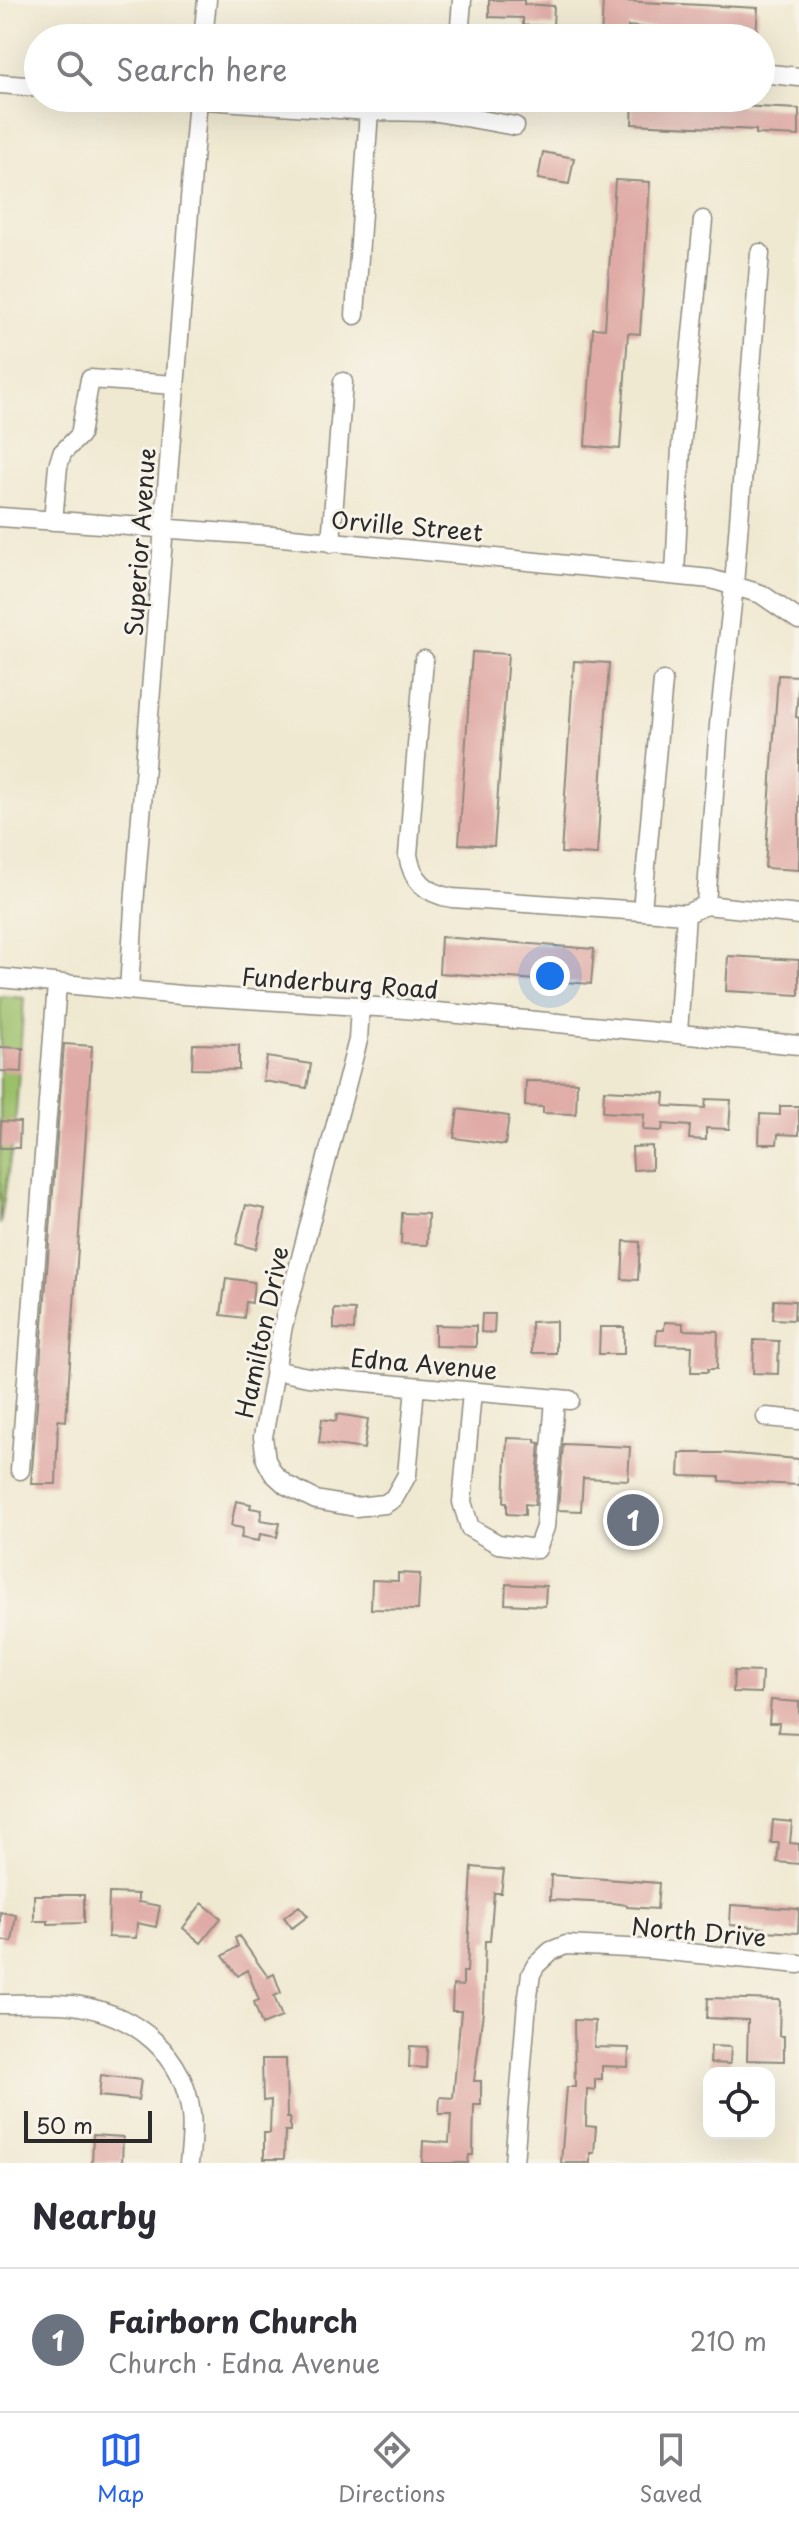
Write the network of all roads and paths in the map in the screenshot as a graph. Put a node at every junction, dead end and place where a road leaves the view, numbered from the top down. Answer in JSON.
{"nodes":[{"id":1,"x":207,"y":0,"type":"edge"},
{"id":2,"x":462,"y":0,"type":"edge"},
{"id":3,"x":204,"y":24,"type":"edge"},
{"id":4,"x":460,"y":24,"type":"edge"},
{"id":5,"x":775,"y":74,"type":"edge"},
{"id":6,"x":799,"y":77,"type":"edge"},
{"id":7,"x":0,"y":84,"type":"edge"},
{"id":8,"x":24,"y":86,"type":"edge"},
{"id":9,"x":197,"y":112,"type":"edge"},
{"id":10,"x":369,"y":112,"type":"edge"},
{"id":11,"x":437,"y":112,"type":"edge"},
{"id":12,"x":515,"y":126,"type":"dead end"},
{"id":13,"x":703,"y":220,"type":"dead end"},
{"id":14,"x":760,"y":253,"type":"dead end"},
{"id":15,"x":355,"y":315,"type":"dead end"},
{"id":16,"x":343,"y":382,"type":"dead end"},
{"id":17,"x":175,"y":385,"type":"junction"},
{"id":18,"x":0,"y":517,"type":"edge"},
{"id":19,"x":53,"y":521,"type":"junction"},
{"id":20,"x":164,"y":530,"type":"junction"},
{"id":21,"x":331,"y":543,"type":"junction"},
{"id":22,"x":675,"y":575,"type":"junction"},
{"id":23,"x":734,"y":585,"type":"junction"},
{"id":24,"x":799,"y":620,"type":"edge"},
{"id":25,"x":424,"y":660,"type":"dead end"},
{"id":26,"x":663,"y":681,"type":"dead end"},
{"id":27,"x":706,"y":905,"type":"junction"},
{"id":28,"x":642,"y":910,"type":"junction"},
{"id":29,"x":686,"y":914,"type":"junction"},
{"id":30,"x":799,"y":915,"type":"edge"},
{"id":31,"x":0,"y":978,"type":"edge"},
{"id":32,"x":57,"y":984,"type":"junction"},
{"id":33,"x":129,"y":990,"type":"junction"},
{"id":34,"x":360,"y":1006,"type":"junction"},
{"id":35,"x":678,"y":1033,"type":"junction"},
{"id":36,"x":799,"y":1045,"type":"edge"},
{"id":37,"x":274,"y":1370,"type":"junction"},
{"id":38,"x":415,"y":1387,"type":"junction"},
{"id":39,"x":472,"y":1392,"type":"junction"},
{"id":40,"x":766,"y":1417,"type":"dead end"},
{"id":41,"x":799,"y":1420,"type":"edge"},
{"id":42,"x":20,"y":1470,"type":"dead end"},
{"id":43,"x":799,"y":1964,"type":"edge"},
{"id":44,"x":0,"y":2004,"type":"edge"},
{"id":45,"x":189,"y":2163,"type":"edge"},
{"id":46,"x":514,"y":2163,"type":"edge"}],
"edges":[{"from":1,"to":3,"type":"street"},
{"from":2,"to":4,"type":"street"},
{"from":5,"to":6,"type":"street"},
{"from":7,"to":8,"type":"street"},
{"from":9,"to":17,"type":"street","name":"Superior Avenue"},
{"from":10,"to":15,"type":"street"},
{"from":11,"to":12,"type":"street"},
{"from":13,"to":22,"type":"street"},
{"from":14,"to":23,"type":"street"},
{"from":16,"to":21,"type":"street"},
{"from":17,"to":19,"type":"street"},
{"from":17,"to":20,"type":"street","name":"Superior Avenue"},
{"from":18,"to":19,"type":"street","name":"Orville Street"},
{"from":19,"to":20,"type":"street","name":"Orville Street"},
{"from":20,"to":21,"type":"street","name":"Orville Street"},
{"from":20,"to":33,"type":"street","name":"Superior Avenue"},
{"from":21,"to":22,"type":"street","name":"Orville Street"},
{"from":22,"to":23,"type":"street","name":"Orville Street"},
{"from":23,"to":24,"type":"street","name":"Orville Street"},
{"from":23,"to":27,"type":"street"},
{"from":25,"to":28,"type":"street"},
{"from":26,"to":28,"type":"street"},
{"from":27,"to":29,"type":"street"},
{"from":27,"to":30,"type":"street"},
{"from":28,"to":29,"type":"street"},
{"from":29,"to":35,"type":"street"},
{"from":31,"to":32,"type":"street","name":"Funderburg Road"},
{"from":32,"to":33,"type":"street","name":"Funderburg Road"},
{"from":32,"to":42,"type":"street"},
{"from":33,"to":34,"type":"street","name":"Funderburg Road"},
{"from":34,"to":35,"type":"street","name":"Funderburg Road"},
{"from":34,"to":37,"type":"street","name":"Hamilton Drive"},
{"from":35,"to":36,"type":"street","name":"Funderburg Road"},
{"from":37,"to":38,"type":"street","name":"Edna Avenue"},
{"from":37,"to":38,"type":"street","name":"Hamilton Drive"},
{"from":38,"to":39,"type":"street","name":"Edna Avenue"},
{"from":39,"to":39,"type":"street","name":"Edna Avenue"},
{"from":40,"to":41,"type":"street"},
{"from":43,"to":46,"type":"street","name":"North Drive"},
{"from":44,"to":45,"type":"street"}]}
